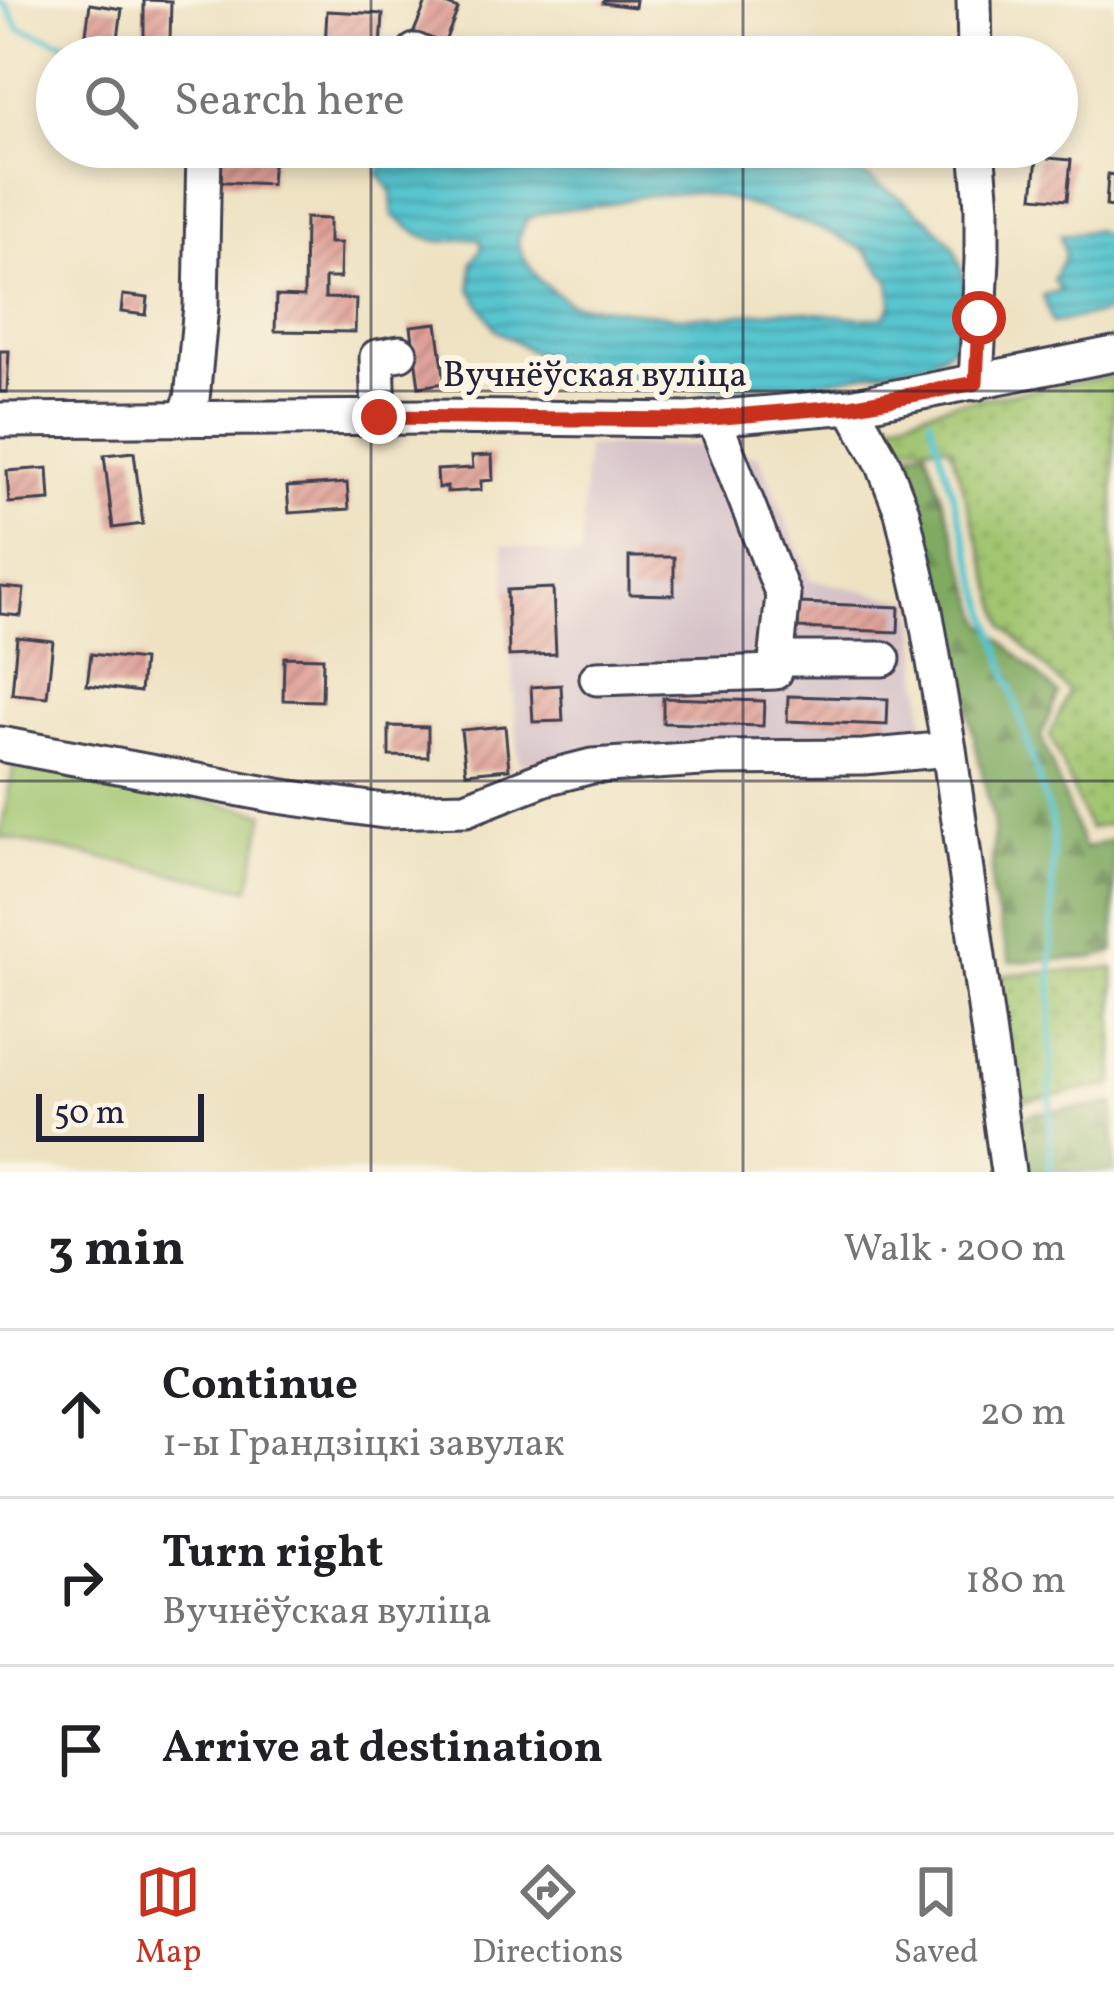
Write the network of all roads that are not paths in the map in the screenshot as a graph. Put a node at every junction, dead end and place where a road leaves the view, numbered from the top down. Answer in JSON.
{"nodes":[{"id":1,"x":974,"y":0,"type":"edge"},
{"id":2,"x":975,"y":36,"type":"edge"},
{"id":3,"x":204,"y":168,"type":"edge"},
{"id":4,"x":978,"y":168,"type":"edge"},
{"id":5,"x":400,"y":353,"type":"dead end"},
{"id":6,"x":1114,"y":354,"type":"edge"},
{"id":7,"x":976,"y":383,"type":"junction"},
{"id":8,"x":851,"y":406,"type":"junction"},
{"id":9,"x":379,"y":417,"type":"junction"},
{"id":10,"x":713,"y":418,"type":"junction"},
{"id":11,"x":184,"y":419,"type":"junction"},
{"id":12,"x":0,"y":420,"type":"edge"},
{"id":13,"x":883,"y":658,"type":"dead end"},
{"id":14,"x":776,"y":659,"type":"junction"},
{"id":15,"x":596,"y":678,"type":"dead end"},
{"id":16,"x":0,"y":744,"type":"edge"},
{"id":17,"x":949,"y":749,"type":"junction"},
{"id":18,"x":1008,"y":1172,"type":"edge"}],
"edges":[{"from":1,"to":2,"type":"street"},
{"from":3,"to":11,"type":"street"},
{"from":4,"to":7,"type":"street"},
{"from":5,"to":9,"type":"street"},
{"from":6,"to":7,"type":"street","name":"Вучнёўская вуліца"},
{"from":7,"to":8,"type":"street","name":"Вучнёўская вуліца"},
{"from":8,"to":10,"type":"street","name":"Вучнёўская вуліца"},
{"from":8,"to":17,"type":"street"},
{"from":9,"to":10,"type":"street","name":"Вучнёўская вуліца"},
{"from":9,"to":11,"type":"street","name":"Вучнёўская вуліца"},
{"from":10,"to":14,"type":"street"},
{"from":11,"to":12,"type":"street","name":"Вучнёўская вуліца"},
{"from":13,"to":14,"type":"street"},
{"from":14,"to":15,"type":"street"},
{"from":16,"to":17,"type":"street"},
{"from":17,"to":18,"type":"street"}]}
